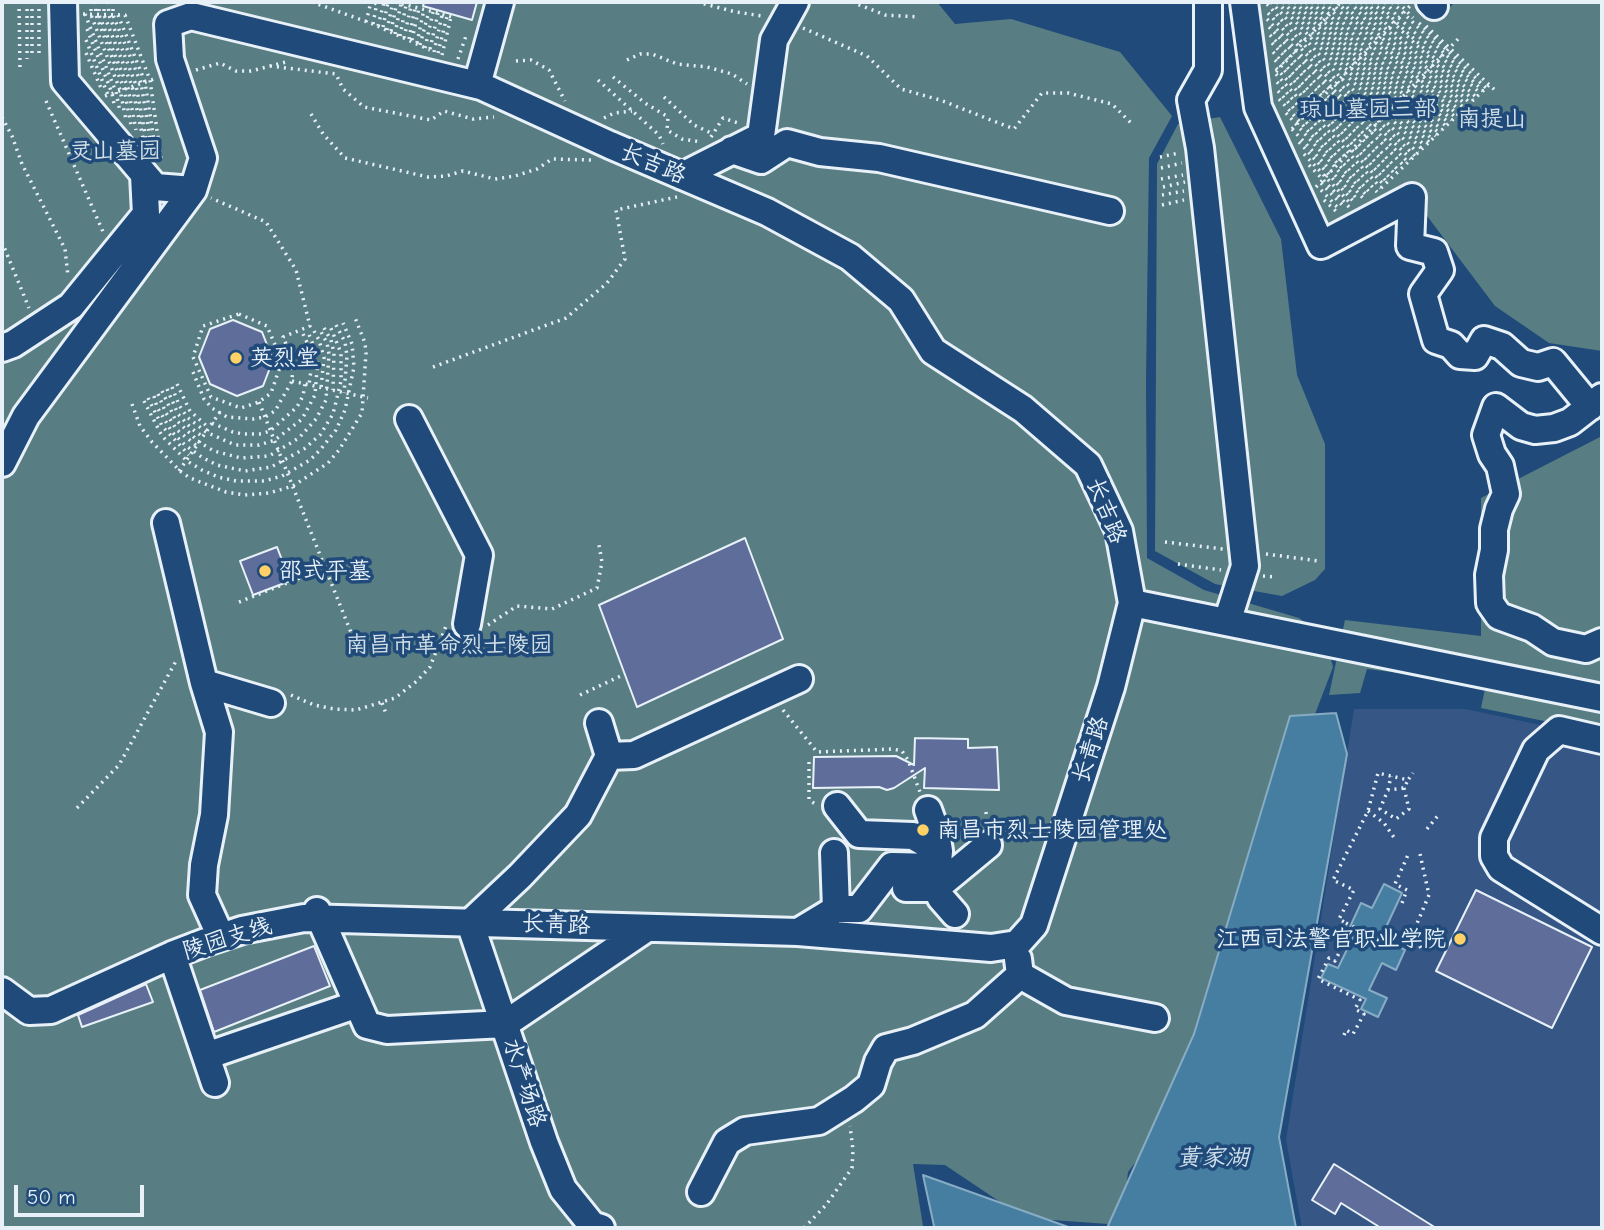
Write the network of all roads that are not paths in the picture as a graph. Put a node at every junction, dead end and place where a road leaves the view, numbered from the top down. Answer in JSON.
{"nodes":[{"id":1,"x":500,"y":2,"type":"edge"},
{"id":2,"x":1208,"y":2,"type":"edge"},
{"id":3,"x":790,"y":11,"type":"edge"},
{"id":4,"x":87,"y":12,"type":"edge"},
{"id":5,"x":1252,"y":18,"type":"edge"},
{"id":6,"x":477,"y":85,"type":"junction"},
{"id":7,"x":124,"y":91,"type":"junction"},
{"id":8,"x":723,"y":139,"type":"junction"},
{"id":9,"x":149,"y":178,"type":"junction"},
{"id":10,"x":694,"y":181,"type":"junction"},
{"id":11,"x":193,"y":190,"type":"junction"},
{"id":12,"x":1110,"y":211,"type":"dead end"},
{"id":13,"x":2,"y":348,"type":"edge"},
{"id":14,"x":1596,"y":402,"type":"edge"},
{"id":15,"x":409,"y":419,"type":"dead end"},
{"id":16,"x":2,"y":463,"type":"edge"},
{"id":17,"x":166,"y":523,"type":"dead end"},
{"id":18,"x":1132,"y":603,"type":"junction"},
{"id":19,"x":1227,"y":622,"type":"junction"},
{"id":20,"x":466,"y":625,"type":"road end"},
{"id":21,"x":1594,"y":645,"type":"edge"},
{"id":22,"x":194,"y":677,"type":"junction"},
{"id":23,"x":799,"y":679,"type":"dead end"},
{"id":24,"x":1574,"y":692,"type":"junction"},
{"id":25,"x":278,"y":697,"type":"road end"},
{"id":26,"x":1602,"y":698,"type":"edge"},
{"id":27,"x":599,"y":723,"type":"dead end"},
{"id":28,"x":1602,"y":740,"type":"edge"},
{"id":29,"x":609,"y":756,"type":"junction"},
{"id":30,"x":837,"y":806,"type":"road end"},
{"id":31,"x":928,"y":810,"type":"road end"},
{"id":32,"x":988,"y":845,"type":"dead end"},
{"id":33,"x":834,"y":853,"type":"dead end"},
{"id":34,"x":937,"y":869,"type":"junction"},
{"id":35,"x":906,"y":888,"type":"dead end"},
{"id":36,"x":836,"y":909,"type":"junction"},
{"id":37,"x":955,"y":914,"type":"dead end"},
{"id":38,"x":319,"y":915,"type":"junction"},
{"id":39,"x":470,"y":923,"type":"junction"},
{"id":40,"x":648,"y":928,"type":"junction"},
{"id":41,"x":1602,"y":931,"type":"edge"},
{"id":42,"x":798,"y":932,"type":"junction"},
{"id":43,"x":221,"y":937,"type":"junction"},
{"id":44,"x":1017,"y":944,"type":"junction"},
{"id":45,"x":172,"y":955,"type":"junction"},
{"id":46,"x":1020,"y":975,"type":"junction"},
{"id":47,"x":2,"y":991,"type":"edge"},
{"id":48,"x":358,"y":1004,"type":"junction"},
{"id":49,"x":1154,"y":1018,"type":"dead end"},
{"id":50,"x":505,"y":1024,"type":"junction"},
{"id":51,"x":206,"y":1056,"type":"junction"},
{"id":52,"x":215,"y":1083,"type":"dead end"},
{"id":53,"x":701,"y":1192,"type":"dead end"},
{"id":54,"x":601,"y":1228,"type":"edge"}],
"edges":[{"from":1,"to":6,"type":"street"},
{"from":2,"to":19,"type":"street"},
{"from":3,"to":8,"type":"street"},
{"from":4,"to":7,"type":"street"},
{"from":5,"to":14,"type":"street"},
{"from":6,"to":7,"type":"street","name":"长吉路"},
{"from":6,"to":10,"type":"street","name":"长吉路"},
{"from":7,"to":9,"type":"street"},
{"from":7,"to":11,"type":"street","name":"长吉路"},
{"from":8,"to":10,"type":"street"},
{"from":8,"to":12,"type":"street"},
{"from":9,"to":11,"type":"street"},
{"from":9,"to":13,"type":"street"},
{"from":10,"to":18,"type":"street","name":"长吉路"},
{"from":11,"to":16,"type":"street"},
{"from":14,"to":21,"type":"street"},
{"from":15,"to":20,"type":"street"},
{"from":17,"to":22,"type":"street"},
{"from":18,"to":19,"type":"street"},
{"from":18,"to":44,"type":"street","name":"长青路"},
{"from":19,"to":24,"type":"street"},
{"from":21,"to":24,"type":"street"},
{"from":22,"to":25,"type":"street"},
{"from":22,"to":43,"type":"street"},
{"from":23,"to":29,"type":"street"},
{"from":24,"to":26,"type":"street"},
{"from":27,"to":29,"type":"street"},
{"from":28,"to":41,"type":"street"},
{"from":29,"to":39,"type":"street"},
{"from":30,"to":34,"type":"street"},
{"from":31,"to":34,"type":"street"},
{"from":32,"to":34,"type":"street"},
{"from":33,"to":36,"type":"street"},
{"from":34,"to":35,"type":"street"},
{"from":34,"to":36,"type":"street"},
{"from":34,"to":37,"type":"street"},
{"from":36,"to":42,"type":"street"},
{"from":38,"to":39,"type":"street","name":"陵园支线"},
{"from":38,"to":43,"type":"street","name":"陵园支线"},
{"from":38,"to":48,"type":"street"},
{"from":39,"to":40,"type":"street","name":"长青路"},
{"from":39,"to":50,"type":"street","name":"水产场路"},
{"from":40,"to":42,"type":"street","name":"长青路"},
{"from":40,"to":50,"type":"street"},
{"from":42,"to":44,"type":"street","name":"长青路"},
{"from":43,"to":45,"type":"street","name":"陵园支线"},
{"from":44,"to":46,"type":"street"},
{"from":45,"to":47,"type":"street","name":"陵园支线"},
{"from":45,"to":51,"type":"street"},
{"from":46,"to":49,"type":"street"},
{"from":46,"to":53,"type":"street"},
{"from":48,"to":50,"type":"street"},
{"from":48,"to":51,"type":"street"},
{"from":50,"to":54,"type":"street","name":"水产场路"},
{"from":51,"to":52,"type":"street"}]}
